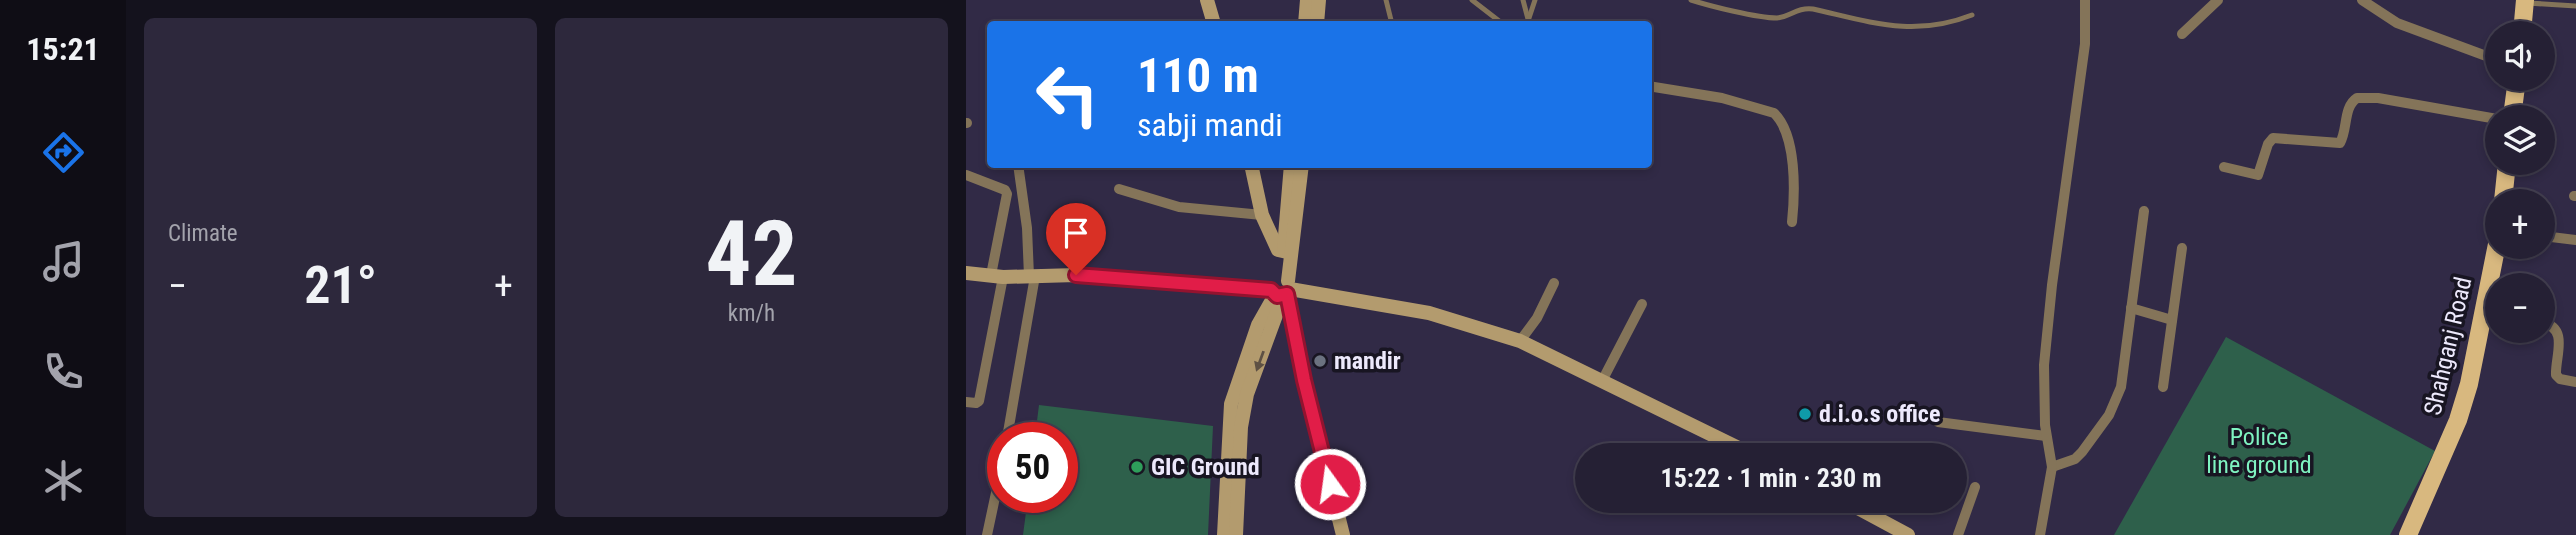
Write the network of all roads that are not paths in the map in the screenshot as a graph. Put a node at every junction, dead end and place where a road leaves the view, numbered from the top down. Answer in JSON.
{"nodes":[{"id":1,"x":1207,"y":0,"type":"edge"},
{"id":2,"x":1307,"y":0,"type":"edge"},
{"id":3,"x":1319,"y":0,"type":"edge"},
{"id":4,"x":1385,"y":0,"type":"edge"},
{"id":5,"x":1472,"y":0,"type":"edge"},
{"id":6,"x":1523,"y":0,"type":"edge"},
{"id":7,"x":1535,"y":0,"type":"edge"},
{"id":8,"x":1691,"y":0,"type":"edge"},
{"id":9,"x":2085,"y":0,"type":"edge"},
{"id":10,"x":2218,"y":0,"type":"edge"},
{"id":11,"x":2362,"y":0,"type":"edge"},
{"id":12,"x":2387,"y":0,"type":"edge"},
{"id":13,"x":2525,"y":1,"type":"edge"},
{"id":14,"x":2576,"y":6,"type":"edge"},
{"id":15,"x":1972,"y":15,"type":"dead end"},
{"id":16,"x":2385,"y":15,"type":"junction"},
{"id":17,"x":1213,"y":21,"type":"edge"},
{"id":18,"x":1305,"y":21,"type":"edge"},
{"id":19,"x":1317,"y":21,"type":"edge"},
{"id":20,"x":1391,"y":21,"type":"edge"},
{"id":21,"x":1499,"y":21,"type":"edge"},
{"id":22,"x":1527,"y":21,"type":"edge"},
{"id":23,"x":1527,"y":21,"type":"edge"},
{"id":24,"x":2523,"y":21,"type":"edge"},
{"id":25,"x":2182,"y":34,"type":"dead end"},
{"id":26,"x":2485,"y":56,"type":"edge"},
{"id":27,"x":1652,"y":87,"type":"edge"},
{"id":28,"x":2485,"y":117,"type":"edge"},
{"id":29,"x":2224,"y":167,"type":"dead end"},
{"id":30,"x":1019,"y":168,"type":"edge"},
{"id":31,"x":1252,"y":168,"type":"edge"},
{"id":32,"x":1291,"y":168,"type":"edge"},
{"id":33,"x":1301,"y":168,"type":"edge"},
{"id":34,"x":966,"y":175,"type":"edge"},
{"id":35,"x":1119,"y":189,"type":"dead end"},
{"id":36,"x":2144,"y":211,"type":"dead end"},
{"id":37,"x":1262,"y":215,"type":"junction"},
{"id":38,"x":1792,"y":222,"type":"dead end"},
{"id":39,"x":2555,"y":237,"type":"edge"},
{"id":40,"x":2576,"y":240,"type":"edge"},
{"id":41,"x":2182,"y":248,"type":"dead end"},
{"id":42,"x":1288,"y":252,"type":"junction"},
{"id":43,"x":2494,"y":259,"type":"edge"},
{"id":44,"x":966,"y":273,"type":"edge"},
{"id":45,"x":997,"y":276,"type":"junction"},
{"id":46,"x":1032,"y":276,"type":"junction"},
{"id":47,"x":1554,"y":284,"type":"dead end"},
{"id":48,"x":1282,"y":289,"type":"junction"},
{"id":49,"x":1642,"y":304,"type":"dead end"},
{"id":50,"x":2131,"y":308,"type":"junction"},
{"id":51,"x":2172,"y":320,"type":"junction"},
{"id":52,"x":2555,"y":329,"type":"edge"},
{"id":53,"x":1520,"y":341,"type":"junction"},
{"id":54,"x":1602,"y":380,"type":"junction"},
{"id":55,"x":2576,"y":382,"type":"edge"},
{"id":56,"x":2163,"y":387,"type":"dead end"},
{"id":57,"x":966,"y":402,"type":"edge"},
{"id":58,"x":1009,"y":422,"type":"edge"},
{"id":59,"x":1938,"y":422,"type":"dead end"},
{"id":60,"x":2046,"y":436,"type":"junction"},
{"id":61,"x":1729,"y":443,"type":"edge"},
{"id":62,"x":2052,"y":467,"type":"junction"},
{"id":63,"x":1975,"y":487,"type":"dead end"},
{"id":64,"x":991,"y":513,"type":"edge"},
{"id":65,"x":1867,"y":513,"type":"edge"},
{"id":66,"x":1230,"y":534,"type":"edge"},
{"id":67,"x":986,"y":535,"type":"edge"},
{"id":68,"x":1343,"y":535,"type":"edge"},
{"id":69,"x":1908,"y":535,"type":"edge"},
{"id":70,"x":1958,"y":535,"type":"edge"},
{"id":71,"x":2040,"y":535,"type":"edge"},
{"id":72,"x":2408,"y":535,"type":"edge"}],
"edges":[{"from":1,"to":17,"type":"main road"},
{"from":2,"to":18,"type":"main road"},
{"from":3,"to":19,"type":"main road"},
{"from":4,"to":20,"type":"lane"},
{"from":5,"to":21,"type":"lane"},
{"from":6,"to":22,"type":"lane"},
{"from":7,"to":23,"type":"lane"},
{"from":8,"to":15,"type":"lane"},
{"from":9,"to":60,"type":"street"},
{"from":10,"to":25,"type":"street"},
{"from":11,"to":16,"type":"street"},
{"from":12,"to":16,"type":"street"},
{"from":13,"to":14,"type":"lane"},
{"from":13,"to":24,"type":"main road"},
{"from":16,"to":26,"type":"street"},
{"from":27,"to":38,"type":"street"},
{"from":28,"to":29,"type":"street"},
{"from":30,"to":46,"type":"street"},
{"from":31,"to":37,"type":"main road"},
{"from":32,"to":42,"type":"main road"},
{"from":33,"to":42,"type":"main road"},
{"from":34,"to":45,"type":"street"},
{"from":35,"to":37,"type":"street"},
{"from":36,"to":50,"type":"street"},
{"from":37,"to":42,"type":"main road"},
{"from":39,"to":40,"type":"street"},
{"from":41,"to":51,"type":"street"},
{"from":42,"to":48,"type":"main road"},
{"from":43,"to":72,"type":"main road","name":"Shahganj Road"},
{"from":44,"to":45,"type":"main road"},
{"from":45,"to":46,"type":"main road"},
{"from":45,"to":57,"type":"street"},
{"from":46,"to":48,"type":"main road"},
{"from":46,"to":58,"type":"street"},
{"from":47,"to":53,"type":"street"},
{"from":48,"to":53,"type":"main road"},
{"from":48,"to":66,"type":"main road"},
{"from":48,"to":68,"type":"main road"},
{"from":49,"to":54,"type":"street"},
{"from":50,"to":51,"type":"street"},
{"from":50,"to":62,"type":"street"},
{"from":51,"to":56,"type":"street"},
{"from":52,"to":55,"type":"street"},
{"from":53,"to":54,"type":"main road"},
{"from":54,"to":61,"type":"main road"},
{"from":59,"to":60,"type":"street"},
{"from":60,"to":62,"type":"street"},
{"from":62,"to":71,"type":"street"},
{"from":63,"to":70,"type":"street"},
{"from":64,"to":67,"type":"street"},
{"from":65,"to":69,"type":"main road"}]}
